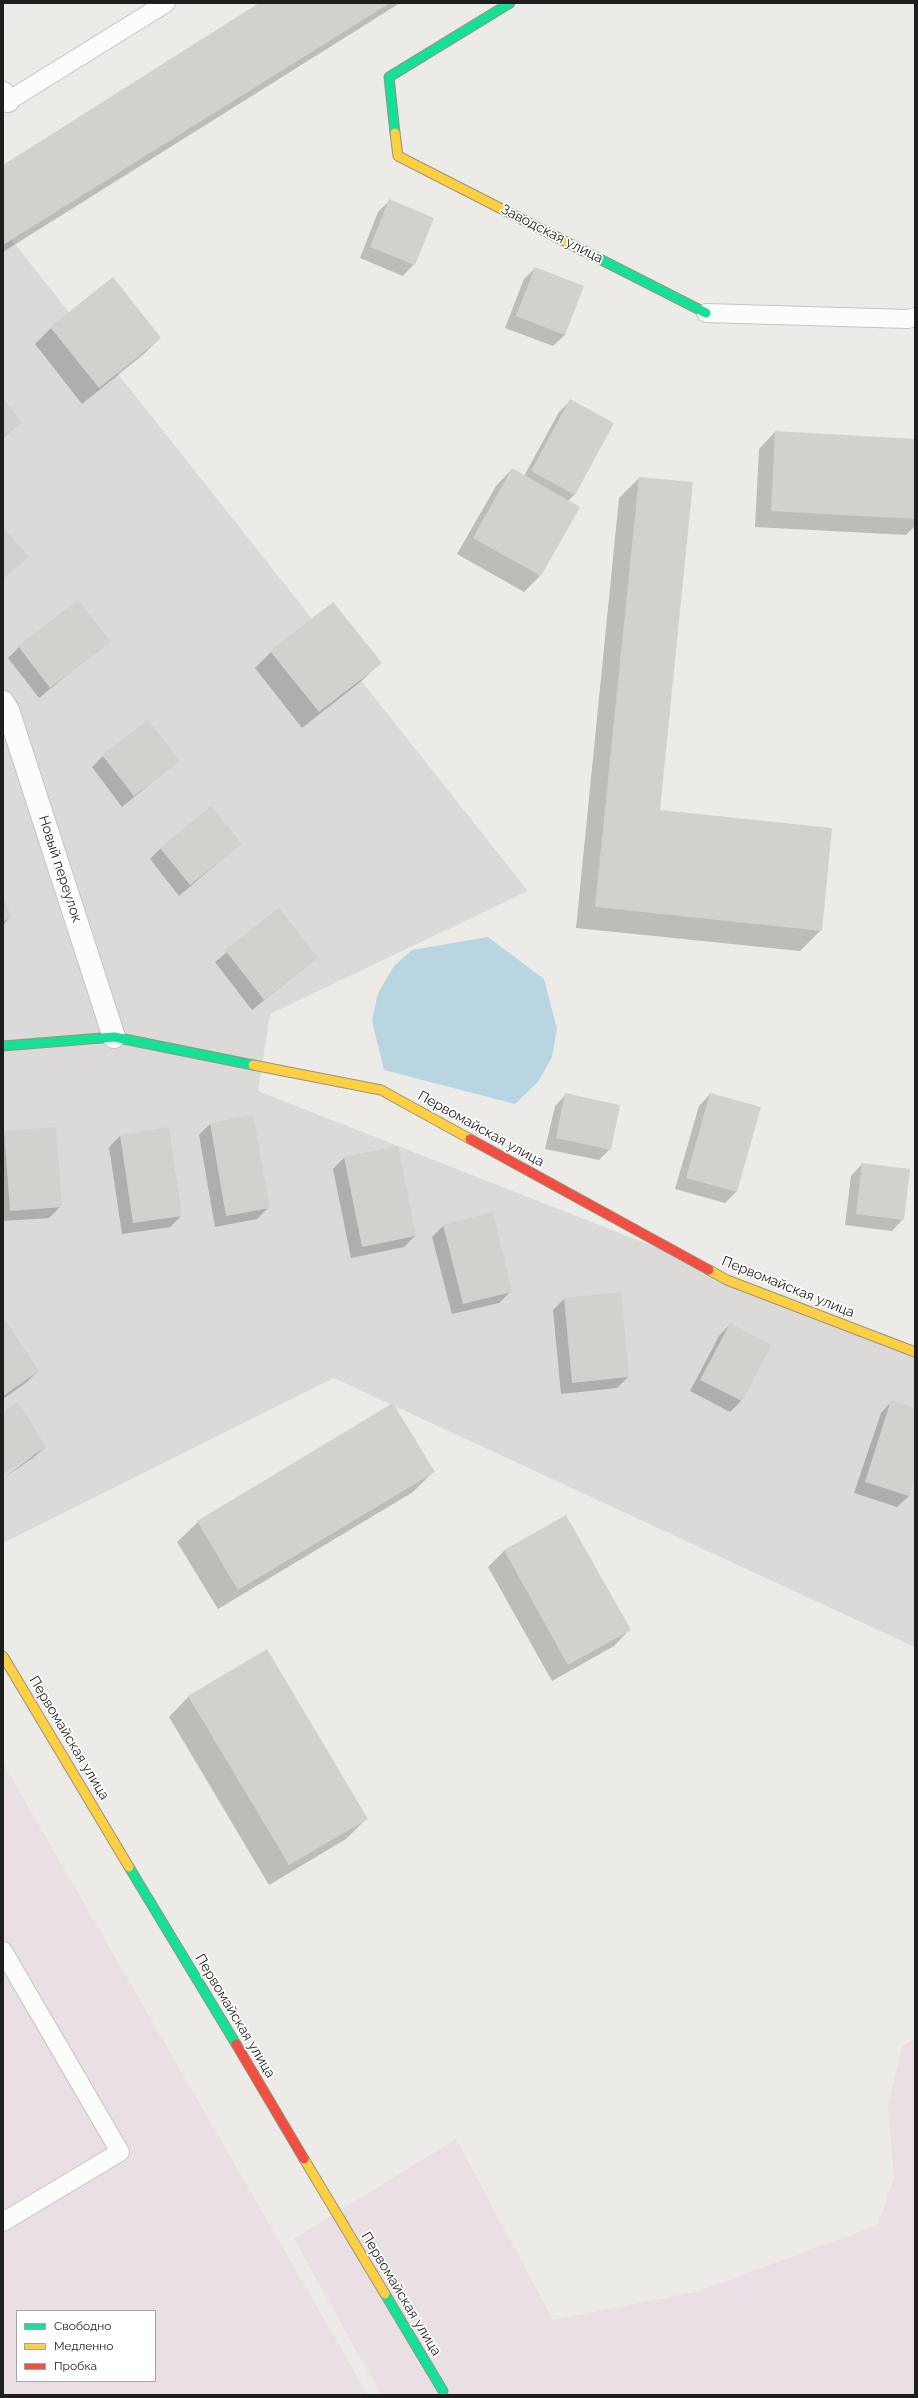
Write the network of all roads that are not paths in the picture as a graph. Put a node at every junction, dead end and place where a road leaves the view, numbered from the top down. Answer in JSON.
{"nodes":[{"id":1,"x":166,"y":3,"type":"edge"},
{"id":2,"x":510,"y":3,"type":"edge"},
{"id":3,"x":6,"y":97,"type":"edge"},
{"id":4,"x":706,"y":313,"type":"joint"},
{"id":5,"x":915,"y":317,"type":"edge"},
{"id":6,"x":3,"y":702,"type":"edge"},
{"id":7,"x":114,"y":1037,"type":"junction"},
{"id":8,"x":3,"y":1046,"type":"edge"},
{"id":9,"x":915,"y":1352,"type":"edge"},
{"id":10,"x":3,"y":1656,"type":"edge"},
{"id":11,"x":3,"y":1951,"type":"edge"},
{"id":12,"x":3,"y":2222,"type":"edge"},
{"id":13,"x":442,"y":2391,"type":"dead end"}],
"edges":[{"from":1,"to":3,"type":"lane"},
{"from":2,"to":4,"type":"street","name":"Заводская улица"},
{"from":4,"to":5,"type":"lane"},
{"from":6,"to":7,"type":"street","name":"Новый переулок"},
{"from":7,"to":8,"type":"street","name":"Первомайская улица"},
{"from":7,"to":9,"type":"street","name":"Первомайская улица"},
{"from":10,"to":13,"type":"street","name":"Первомайская улица"},
{"from":11,"to":12,"type":"lane"}]}
